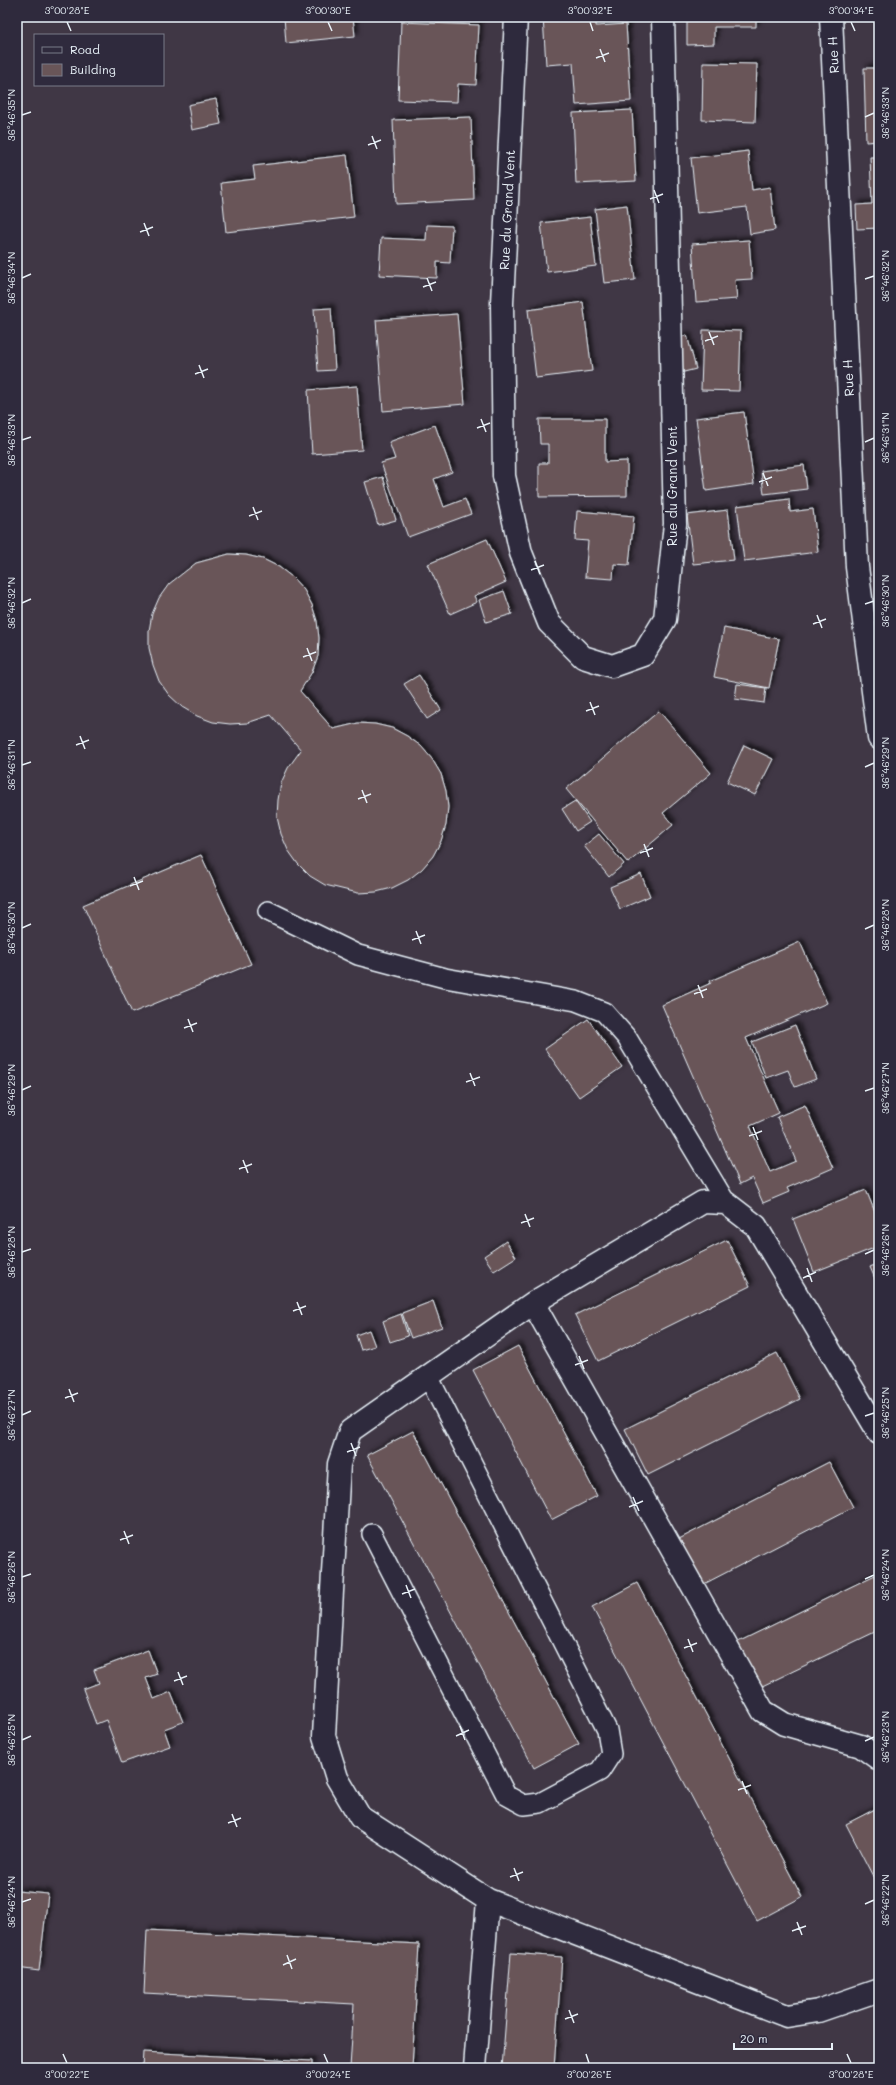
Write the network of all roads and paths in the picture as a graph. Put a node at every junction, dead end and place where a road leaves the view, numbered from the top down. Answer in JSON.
{"nodes":[{"id":1,"x":516,"y":17,"type":"edge"},
{"id":2,"x":662,"y":17,"type":"edge"},
{"id":3,"x":831,"y":17,"type":"edge"},
{"id":4,"x":879,"y":738,"type":"edge"},
{"id":5,"x":268,"y":912,"type":"dead end"},
{"id":6,"x":726,"y":1203,"type":"junction"},
{"id":7,"x":533,"y":1303,"type":"junction"},
{"id":8,"x":428,"y":1376,"type":"junction"},
{"id":9,"x":879,"y":1433,"type":"edge"},
{"id":10,"x":372,"y":1534,"type":"dead end"},
{"id":11,"x":879,"y":1759,"type":"edge"},
{"id":12,"x":488,"y":1900,"type":"junction"},
{"id":13,"x":879,"y":1990,"type":"edge"},
{"id":14,"x":475,"y":2068,"type":"edge"}],
"edges":[{"from":1,"to":2,"type":"street","name":"Rue du Grand Vent"},
{"from":3,"to":4,"type":"street","name":"Rue H"},
{"from":5,"to":6,"type":"lane"},
{"from":6,"to":7,"type":"street"},
{"from":6,"to":9,"type":"street"},
{"from":7,"to":8,"type":"street"},
{"from":7,"to":11,"type":"street"},
{"from":8,"to":10,"type":"lane"},
{"from":8,"to":12,"type":"street"},
{"from":12,"to":13,"type":"street"},
{"from":12,"to":14,"type":"street"}]}
